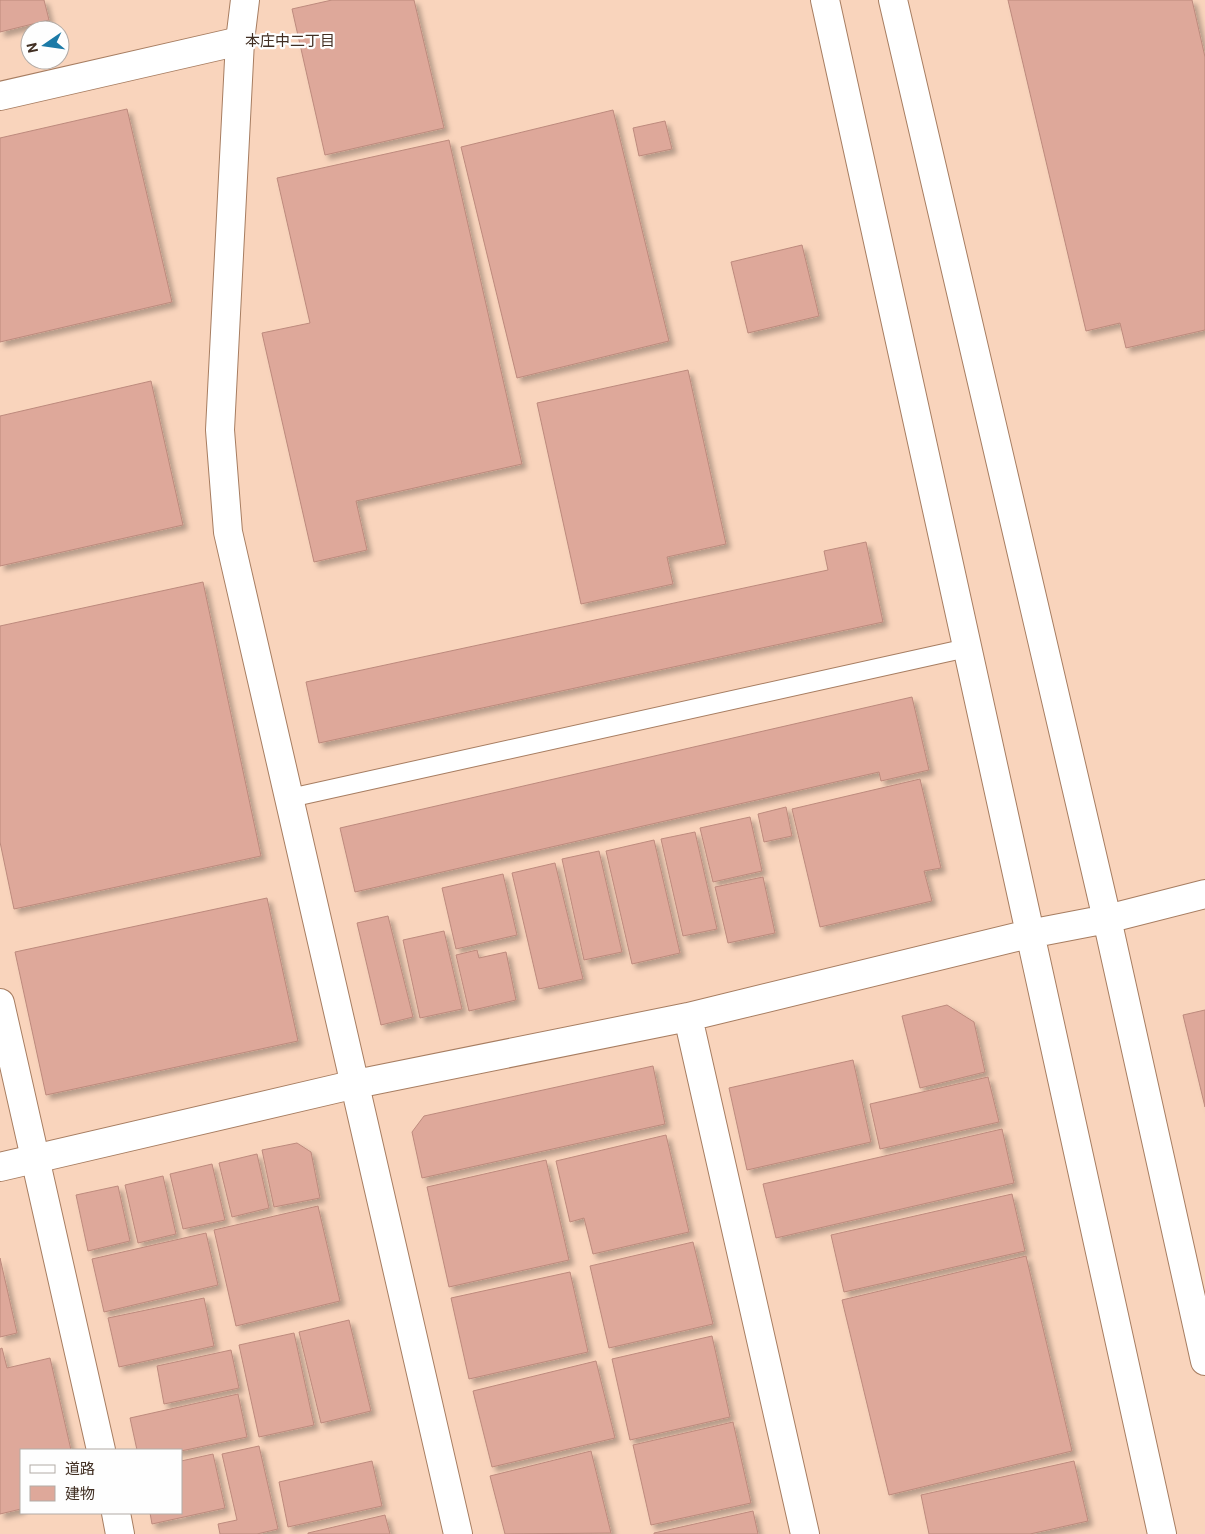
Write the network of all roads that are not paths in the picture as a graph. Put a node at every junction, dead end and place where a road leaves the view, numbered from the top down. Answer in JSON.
{"nodes":[{"id":1,"x":245,"y":0,"type":"edge"},
{"id":2,"x":825,"y":0,"type":"edge"},
{"id":3,"x":894,"y":0,"type":"edge"},
{"id":4,"x":240,"y":41,"type":"junction"},
{"id":5,"x":0,"y":96,"type":"edge"},
{"id":6,"x":967,"y":648,"type":"junction"},
{"id":7,"x":290,"y":798,"type":"junction"},
{"id":8,"x":1205,"y":894,"type":"edge"},
{"id":9,"x":1107,"y":919,"type":"junction"},
{"id":10,"x":1029,"y":934,"type":"junction"},
{"id":11,"x":0,"y":1003,"type":"edge"},
{"id":12,"x":688,"y":1017,"type":"junction"},
{"id":13,"x":356,"y":1084,"type":"junction"},
{"id":14,"x":36,"y":1158,"type":"junction"},
{"id":15,"x":0,"y":1167,"type":"edge"},
{"id":16,"x":1205,"y":1361,"type":"edge"},
{"id":17,"x":102,"y":1449,"type":"edge"},
{"id":18,"x":116,"y":1514,"type":"edge"},
{"id":19,"x":120,"y":1534,"type":"edge"},
{"id":20,"x":458,"y":1534,"type":"edge"},
{"id":21,"x":804,"y":1534,"type":"edge"},
{"id":22,"x":1162,"y":1534,"type":"edge"}],
"edges":[{"from":1,"to":4,"type":"street"},
{"from":2,"to":6,"type":"street"},
{"from":3,"to":9,"type":"street"},
{"from":4,"to":5,"type":"street"},
{"from":4,"to":7,"type":"street"},
{"from":6,"to":7,"type":"lane"},
{"from":6,"to":10,"type":"street"},
{"from":7,"to":13,"type":"street"},
{"from":8,"to":9,"type":"street"},
{"from":9,"to":10,"type":"street"},
{"from":9,"to":16,"type":"street"},
{"from":10,"to":12,"type":"street"},
{"from":10,"to":22,"type":"street"},
{"from":11,"to":14,"type":"street"},
{"from":12,"to":13,"type":"street"},
{"from":12,"to":21,"type":"street"},
{"from":13,"to":14,"type":"street"},
{"from":13,"to":20,"type":"street"},
{"from":14,"to":15,"type":"street"},
{"from":14,"to":17,"type":"street"},
{"from":18,"to":19,"type":"street"}]}
